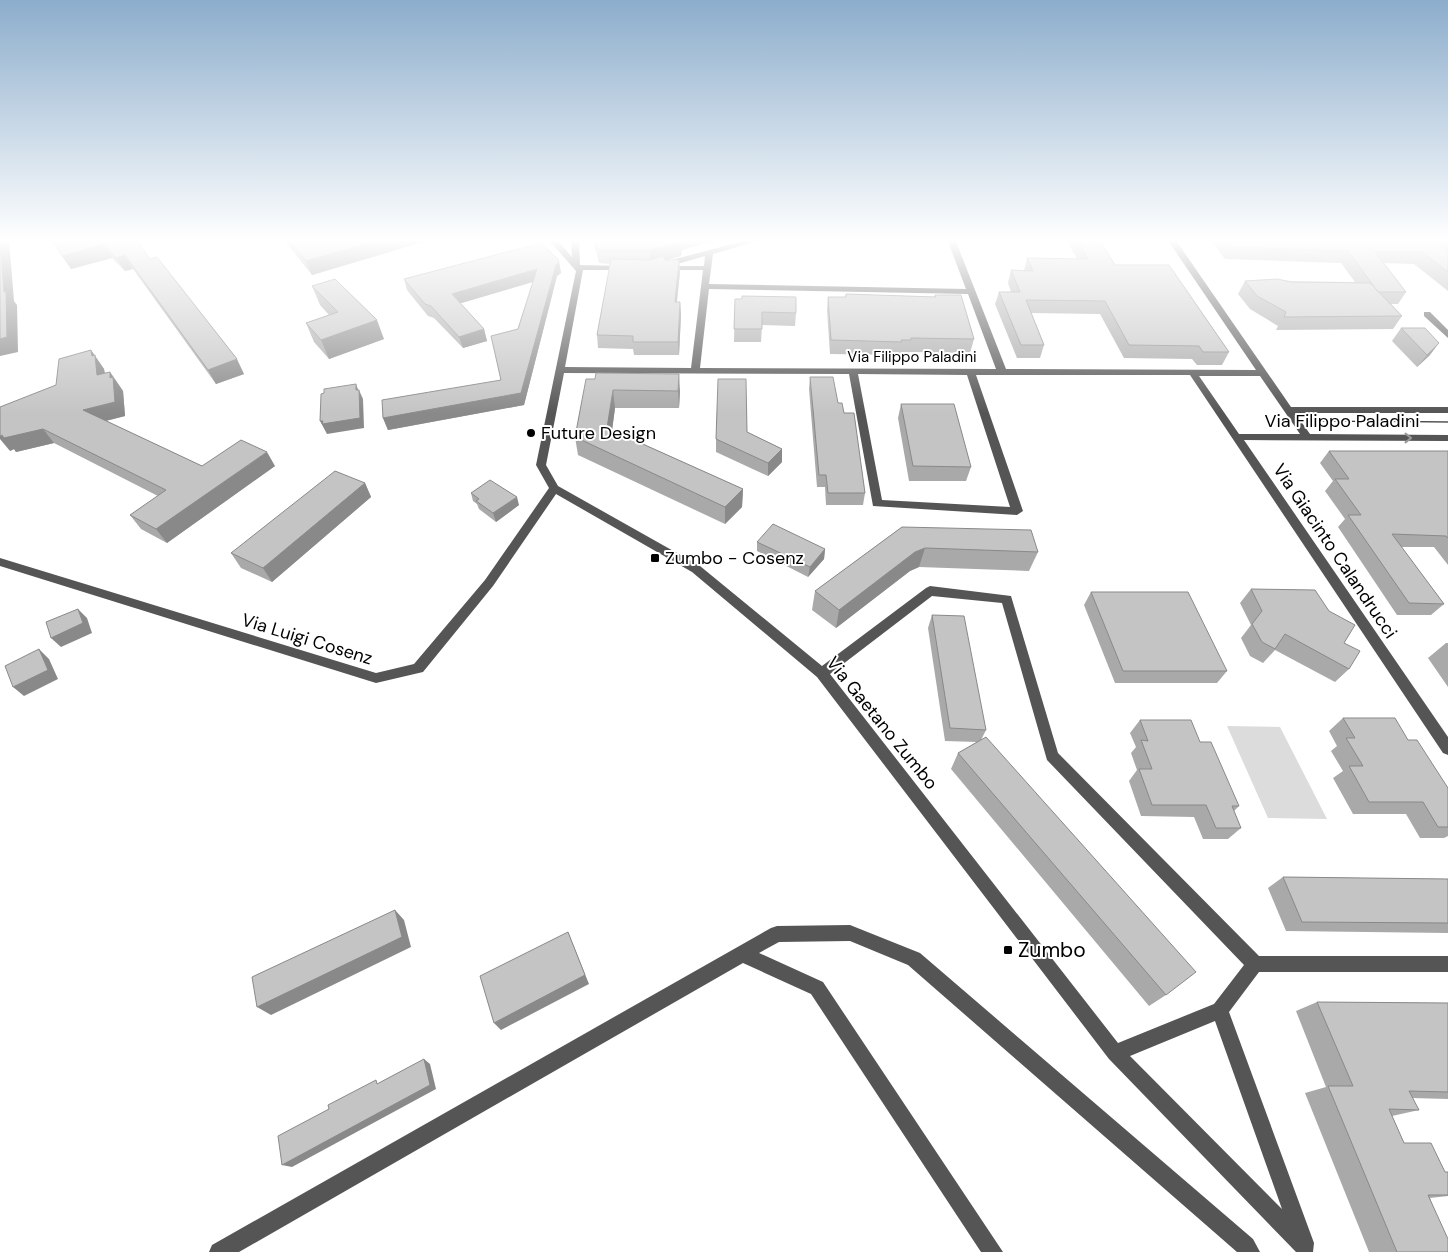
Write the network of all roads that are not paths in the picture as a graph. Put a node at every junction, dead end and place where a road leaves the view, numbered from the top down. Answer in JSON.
{"nodes":[{"id":1,"x":575,"y":297,"type":"edge"},
{"id":2,"x":704,"y":297,"type":"edge"},
{"id":3,"x":975,"y":297,"type":"edge"},
{"id":4,"x":1212,"y":297,"type":"edge"},
{"id":5,"x":1427,"y":314,"type":"dead end"},
{"id":6,"x":1448,"y":336,"type":"edge"},
{"id":7,"x":560,"y":370,"type":"junction"},
{"id":8,"x":695,"y":371,"type":"junction"},
{"id":9,"x":853,"y":372,"type":"junction"},
{"id":10,"x":971,"y":372,"type":"junction"},
{"id":11,"x":1002,"y":372,"type":"junction"},
{"id":12,"x":1193,"y":373,"type":"junction"},
{"id":13,"x":1264,"y":373,"type":"junction"},
{"id":14,"x":1289,"y":410,"type":"junction"},
{"id":15,"x":1448,"y":410,"type":"edge"},
{"id":16,"x":1236,"y":437,"type":"junction"},
{"id":17,"x":1308,"y":437,"type":"junction"},
{"id":18,"x":1448,"y":438,"type":"edge"},
{"id":19,"x":554,"y":488,"type":"junction"},
{"id":20,"x":0,"y":562,"type":"edge"},
{"id":21,"x":822,"y":673,"type":"junction"},
{"id":22,"x":1448,"y":749,"type":"edge"},
{"id":23,"x":742,"y":954,"type":"junction"},
{"id":24,"x":1255,"y":964,"type":"junction"},
{"id":25,"x":1448,"y":964,"type":"edge"},
{"id":26,"x":1220,"y":1010,"type":"junction"},
{"id":27,"x":1115,"y":1054,"type":"junction"},
{"id":28,"x":1307,"y":1249,"type":"edge"},
{"id":29,"x":219,"y":1252,"type":"edge"},
{"id":30,"x":993,"y":1252,"type":"edge"},
{"id":31,"x":1250,"y":1252,"type":"edge"}],
"edges":[{"from":1,"to":7,"type":"street"},
{"from":2,"to":8,"type":"street"},
{"from":3,"to":11,"type":"street"},
{"from":4,"to":13,"type":"street"},
{"from":5,"to":6,"type":"street"},
{"from":7,"to":8,"type":"street","name":"Via Filippo Paladini"},
{"from":7,"to":19,"type":"street"},
{"from":8,"to":9,"type":"street","name":"Via Filippo Paladini"},
{"from":9,"to":10,"type":"street","name":"Via Filippo Paladini"},
{"from":9,"to":10,"type":"street"},
{"from":10,"to":11,"type":"street","name":"Via Filippo Paladini"},
{"from":11,"to":12,"type":"street","name":"Via Filippo Paladini"},
{"from":12,"to":13,"type":"street","name":"Via Filippo Paladini"},
{"from":12,"to":16,"type":"street","name":"Via Giacinto Calandrucci"},
{"from":13,"to":14,"type":"street"},
{"from":14,"to":15,"type":"street","name":"Via Filippo Paladini"},
{"from":14,"to":17,"type":"street"},
{"from":16,"to":17,"type":"street","name":"Via Filippo Paladini"},
{"from":16,"to":22,"type":"street","name":"Via Giacinto Calandrucci"},
{"from":17,"to":18,"type":"street","name":"Via Filippo Paladini","one_way":true},
{"from":19,"to":20,"type":"street","name":"Via Luigi Cosenz"},
{"from":19,"to":21,"type":"street","name":"Via Gaetano Zumbo"},
{"from":21,"to":24,"type":"street"},
{"from":21,"to":27,"type":"street","name":"Via Gaetano Zumbo"},
{"from":23,"to":29,"type":"street"},
{"from":23,"to":30,"type":"street"},
{"from":23,"to":31,"type":"street"},
{"from":24,"to":25,"type":"street"},
{"from":24,"to":26,"type":"street"},
{"from":26,"to":27,"type":"street"},
{"from":26,"to":28,"type":"street"},
{"from":27,"to":28,"type":"street","name":"Via Gaetano Zumbo"}]}
